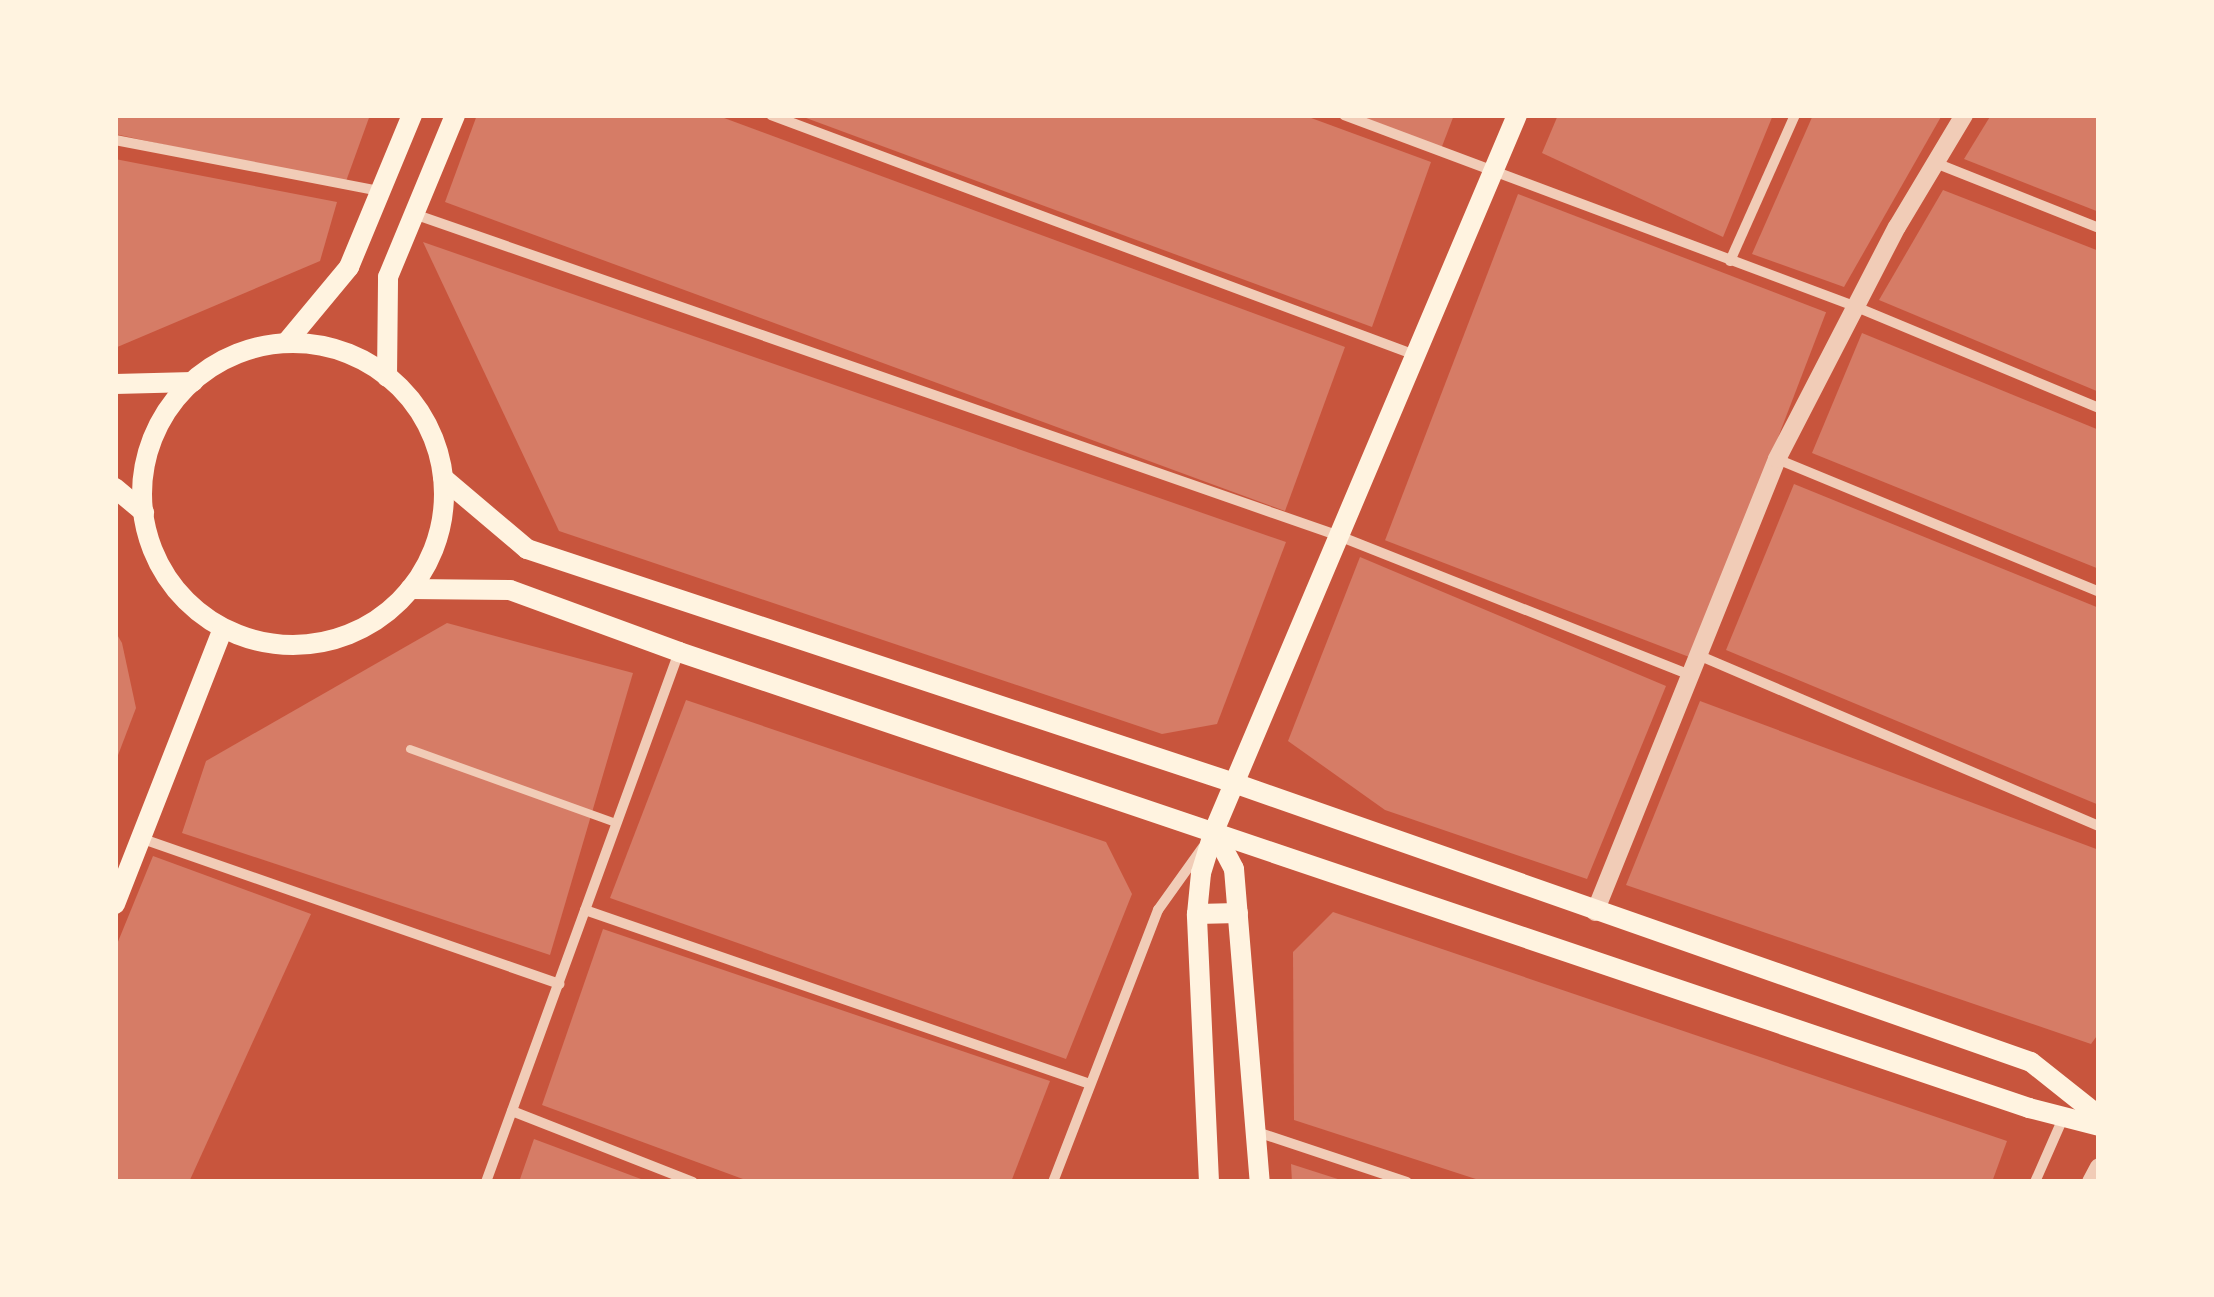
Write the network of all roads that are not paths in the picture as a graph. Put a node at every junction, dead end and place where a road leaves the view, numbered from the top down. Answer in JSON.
{"nodes":[{"id":1,"x":412,"y":115,"type":"edge"},
{"id":2,"x":455,"y":115,"type":"edge"},
{"id":3,"x":771,"y":115,"type":"edge"},
{"id":4,"x":1344,"y":115,"type":"edge"},
{"id":5,"x":1518,"y":115,"type":"edge"},
{"id":6,"x":1796,"y":115,"type":"edge"},
{"id":7,"x":1964,"y":115,"type":"edge"},
{"id":8,"x":115,"y":140,"type":"edge"},
{"id":9,"x":1934,"y":162,"type":"junction"},
{"id":10,"x":1492,"y":174,"type":"junction"},
{"id":11,"x":380,"y":191,"type":"junction"},
{"id":12,"x":414,"y":214,"type":"junction"},
{"id":13,"x":2099,"y":228,"type":"edge"},
{"id":14,"x":1730,"y":261,"type":"junction"},
{"id":15,"x":1854,"y":306,"type":"junction"},
{"id":16,"x":286,"y":343,"type":"junction"},
{"id":17,"x":1416,"y":356,"type":"junction"},
{"id":18,"x":387,"y":376,"type":"junction"},
{"id":19,"x":193,"y":382,"type":"junction"},
{"id":20,"x":115,"y":384,"type":"edge"},
{"id":21,"x":2099,"y":408,"type":"edge"},
{"id":22,"x":1777,"y":459,"type":"junction"},
{"id":23,"x":443,"y":478,"type":"junction"},
{"id":24,"x":115,"y":488,"type":"edge"},
{"id":25,"x":144,"y":512,"type":"junction"},
{"id":26,"x":1339,"y":536,"type":"junction"},
{"id":27,"x":410,"y":590,"type":"junction"},
{"id":28,"x":2099,"y":592,"type":"edge"},
{"id":29,"x":223,"y":628,"type":"junction"},
{"id":30,"x":679,"y":652,"type":"junction"},
{"id":31,"x":1698,"y":655,"type":"junction"},
{"id":32,"x":1690,"y":675,"type":"junction"},
{"id":33,"x":410,"y":749,"type":"dead end"},
{"id":34,"x":1234,"y":783,"type":"junction"},
{"id":35,"x":615,"y":824,"type":"junction"},
{"id":36,"x":2099,"y":826,"type":"edge"},
{"id":37,"x":1214,"y":831,"type":"junction"},
{"id":38,"x":143,"y":839,"type":"junction"},
{"id":39,"x":120,"y":878,"type":"edge"},
{"id":40,"x":115,"y":904,"type":"edge"},
{"id":41,"x":585,"y":910,"type":"junction"},
{"id":42,"x":1238,"y":912,"type":"junction"},
{"id":43,"x":1595,"y":912,"type":"junction"},
{"id":44,"x":1197,"y":914,"type":"junction"},
{"id":45,"x":559,"y":984,"type":"junction"},
{"id":46,"x":1090,"y":1084,"type":"junction"},
{"id":47,"x":512,"y":1112,"type":"junction"},
{"id":48,"x":2064,"y":1116,"type":"junction"},
{"id":49,"x":2099,"y":1116,"type":"edge"},
{"id":50,"x":2099,"y":1126,"type":"edge"},
{"id":51,"x":1257,"y":1132,"type":"junction"},
{"id":52,"x":2099,"y":1167,"type":"edge"},
{"id":53,"x":486,"y":1182,"type":"edge"},
{"id":54,"x":693,"y":1182,"type":"edge"},
{"id":55,"x":1053,"y":1182,"type":"edge"},
{"id":56,"x":1210,"y":1182,"type":"edge"},
{"id":57,"x":1260,"y":1182,"type":"edge"},
{"id":58,"x":1407,"y":1182,"type":"edge"},
{"id":59,"x":2035,"y":1182,"type":"edge"},
{"id":60,"x":2091,"y":1182,"type":"edge"}],
"edges":[{"from":1,"to":11,"type":"main road"},
{"from":2,"to":12,"type":"main road"},
{"from":3,"to":17,"type":"street"},
{"from":4,"to":10,"type":"street"},
{"from":5,"to":10,"type":"main road"},
{"from":6,"to":14,"type":"street"},
{"from":7,"to":9,"type":"street"},
{"from":8,"to":11,"type":"street"},
{"from":9,"to":13,"type":"street"},
{"from":9,"to":15,"type":"street"},
{"from":10,"to":14,"type":"street"},
{"from":10,"to":17,"type":"main road"},
{"from":11,"to":16,"type":"main road"},
{"from":12,"to":18,"type":"main road"},
{"from":12,"to":26,"type":"street"},
{"from":14,"to":15,"type":"street"},
{"from":15,"to":21,"type":"street"},
{"from":15,"to":22,"type":"street"},
{"from":16,"to":18,"type":"main road"},
{"from":16,"to":19,"type":"main road"},
{"from":17,"to":26,"type":"main road"},
{"from":18,"to":23,"type":"main road"},
{"from":19,"to":20,"type":"main road"},
{"from":19,"to":25,"type":"main road"},
{"from":22,"to":28,"type":"street"},
{"from":22,"to":31,"type":"street"},
{"from":23,"to":27,"type":"main road"},
{"from":23,"to":34,"type":"main road"},
{"from":24,"to":25,"type":"main road"},
{"from":25,"to":29,"type":"main road"},
{"from":26,"to":32,"type":"street"},
{"from":26,"to":34,"type":"main road"},
{"from":27,"to":29,"type":"main road"},
{"from":27,"to":30,"type":"main road"},
{"from":29,"to":38,"type":"main road"},
{"from":30,"to":35,"type":"street"},
{"from":30,"to":37,"type":"main road"},
{"from":31,"to":32,"type":"street"},
{"from":31,"to":36,"type":"street"},
{"from":32,"to":43,"type":"street"},
{"from":33,"to":35,"type":"lane"},
{"from":34,"to":37,"type":"main road"},
{"from":34,"to":43,"type":"main road"},
{"from":35,"to":41,"type":"street"},
{"from":37,"to":42,"type":"main road"},
{"from":37,"to":44,"type":"main road"},
{"from":37,"to":46,"type":"street"},
{"from":37,"to":48,"type":"main road"},
{"from":38,"to":39,"type":"main road"},
{"from":38,"to":45,"type":"street"},
{"from":39,"to":40,"type":"main road"},
{"from":41,"to":45,"type":"street"},
{"from":41,"to":46,"type":"street"},
{"from":42,"to":44,"type":"main road"},
{"from":42,"to":51,"type":"main road"},
{"from":43,"to":49,"type":"main road"},
{"from":44,"to":56,"type":"main road"},
{"from":45,"to":47,"type":"street"},
{"from":46,"to":55,"type":"street"},
{"from":47,"to":53,"type":"street"},
{"from":47,"to":54,"type":"street"},
{"from":48,"to":50,"type":"main road"},
{"from":48,"to":59,"type":"street"},
{"from":51,"to":57,"type":"main road"},
{"from":51,"to":58,"type":"street"},
{"from":52,"to":60,"type":"street"}]}
